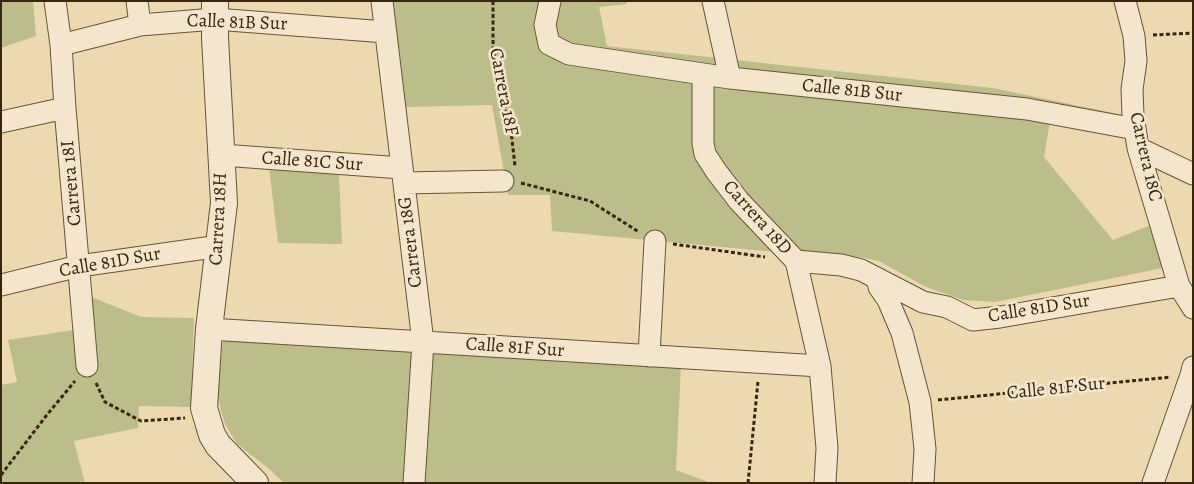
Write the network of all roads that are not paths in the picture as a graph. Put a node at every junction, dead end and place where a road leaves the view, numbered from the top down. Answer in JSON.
{"nodes":[{"id":1,"x":56,"y":1,"type":"edge"},
{"id":2,"x":137,"y":1,"type":"edge"},
{"id":3,"x":382,"y":1,"type":"edge"},
{"id":4,"x":550,"y":1,"type":"edge"},
{"id":5,"x":713,"y":1,"type":"edge"},
{"id":6,"x":1125,"y":1,"type":"edge"},
{"id":7,"x":215,"y":10,"type":"edge"},
{"id":8,"x":140,"y":25,"type":"junction"},
{"id":9,"x":386,"y":32,"type":"junction"},
{"id":10,"x":61,"y":45,"type":"junction"},
{"id":11,"x":703,"y":74,"type":"junction"},
{"id":12,"x":730,"y":78,"type":"junction"},
{"id":13,"x":65,"y":108,"type":"junction"},
{"id":14,"x":1,"y":122,"type":"edge"},
{"id":15,"x":1137,"y":139,"type":"junction"},
{"id":16,"x":222,"y":155,"type":"junction"},
{"id":17,"x":1193,"y":174,"type":"edge"},
{"id":18,"x":403,"y":175,"type":"junction"},
{"id":19,"x":509,"y":177,"type":"road end"},
{"id":20,"x":656,"y":241,"type":"dead end"},
{"id":21,"x":220,"y":246,"type":"junction"},
{"id":22,"x":796,"y":261,"type":"junction"},
{"id":23,"x":79,"y":266,"type":"junction"},
{"id":24,"x":877,"y":278,"type":"junction"},
{"id":25,"x":1,"y":285,"type":"edge"},
{"id":26,"x":1179,"y":286,"type":"junction"},
{"id":27,"x":1193,"y":308,"type":"edge"},
{"id":28,"x":209,"y":329,"type":"junction"},
{"id":29,"x":423,"y":342,"type":"junction"},
{"id":30,"x":649,"y":356,"type":"junction"},
{"id":31,"x":87,"y":366,"type":"road end"},
{"id":32,"x":820,"y":366,"type":"junction"},
{"id":33,"x":1192,"y":371,"type":"edge"},
{"id":34,"x":255,"y":483,"type":"edge"},
{"id":35,"x":414,"y":483,"type":"edge"},
{"id":36,"x":825,"y":483,"type":"edge"},
{"id":37,"x":923,"y":483,"type":"edge"},
{"id":38,"x":1153,"y":483,"type":"edge"}],
"edges":[{"from":1,"to":10,"type":"street","name":"Carrera 18I"},
{"from":2,"to":8,"type":"street"},
{"from":3,"to":9,"type":"street","name":"Carrera 18G"},
{"from":4,"to":11,"type":"street","name":"Calle 81B Sur"},
{"from":5,"to":12,"type":"street"},
{"from":6,"to":15,"type":"street","name":"Carrera 18C"},
{"from":7,"to":8,"type":"street","name":"Calle 81B Sur"},
{"from":7,"to":9,"type":"street","name":"Calle 81B Sur"},
{"from":7,"to":16,"type":"street","name":"Carrera 18H"},
{"from":8,"to":10,"type":"street","name":"Calle 81B Sur"},
{"from":9,"to":18,"type":"street","name":"Carrera 18G"},
{"from":10,"to":13,"type":"street","name":"Carrera 18I"},
{"from":11,"to":12,"type":"street","name":"Calle 81B Sur"},
{"from":11,"to":22,"type":"street","name":"Carrera 18D"},
{"from":12,"to":15,"type":"street","name":"Calle 81B Sur"},
{"from":13,"to":14,"type":"street"},
{"from":13,"to":23,"type":"street","name":"Carrera 18I"},
{"from":15,"to":17,"type":"street"},
{"from":15,"to":26,"type":"street","name":"Carrera 18C"},
{"from":16,"to":18,"type":"street","name":"Calle 81C Sur"},
{"from":16,"to":21,"type":"street","name":"Carrera 18H"},
{"from":18,"to":19,"type":"street","name":"Calle 81C Sur"},
{"from":18,"to":29,"type":"street","name":"Carrera 18G"},
{"from":20,"to":30,"type":"street"},
{"from":21,"to":23,"type":"street","name":"Calle 81D Sur"},
{"from":21,"to":28,"type":"street","name":"Carrera 18H"},
{"from":22,"to":24,"type":"street","name":"Calle 81D Sur"},
{"from":22,"to":32,"type":"street","name":"Carrera 18D"},
{"from":23,"to":25,"type":"street","name":"Calle 81D Sur"},
{"from":23,"to":31,"type":"street","name":"Carrera 18I"},
{"from":24,"to":26,"type":"street","name":"Calle 81D Sur"},
{"from":24,"to":37,"type":"street"},
{"from":26,"to":27,"type":"street","name":"Carrera 18C"},
{"from":28,"to":29,"type":"street","name":"Calle 81F Sur"},
{"from":28,"to":34,"type":"street","name":"Carrera 18H"},
{"from":29,"to":30,"type":"street","name":"Calle 81F Sur"},
{"from":29,"to":35,"type":"street","name":"Carrera 18G"},
{"from":30,"to":32,"type":"street","name":"Calle 81F Sur"},
{"from":32,"to":36,"type":"street","name":"Carrera 18D"},
{"from":33,"to":38,"type":"street"}]}
